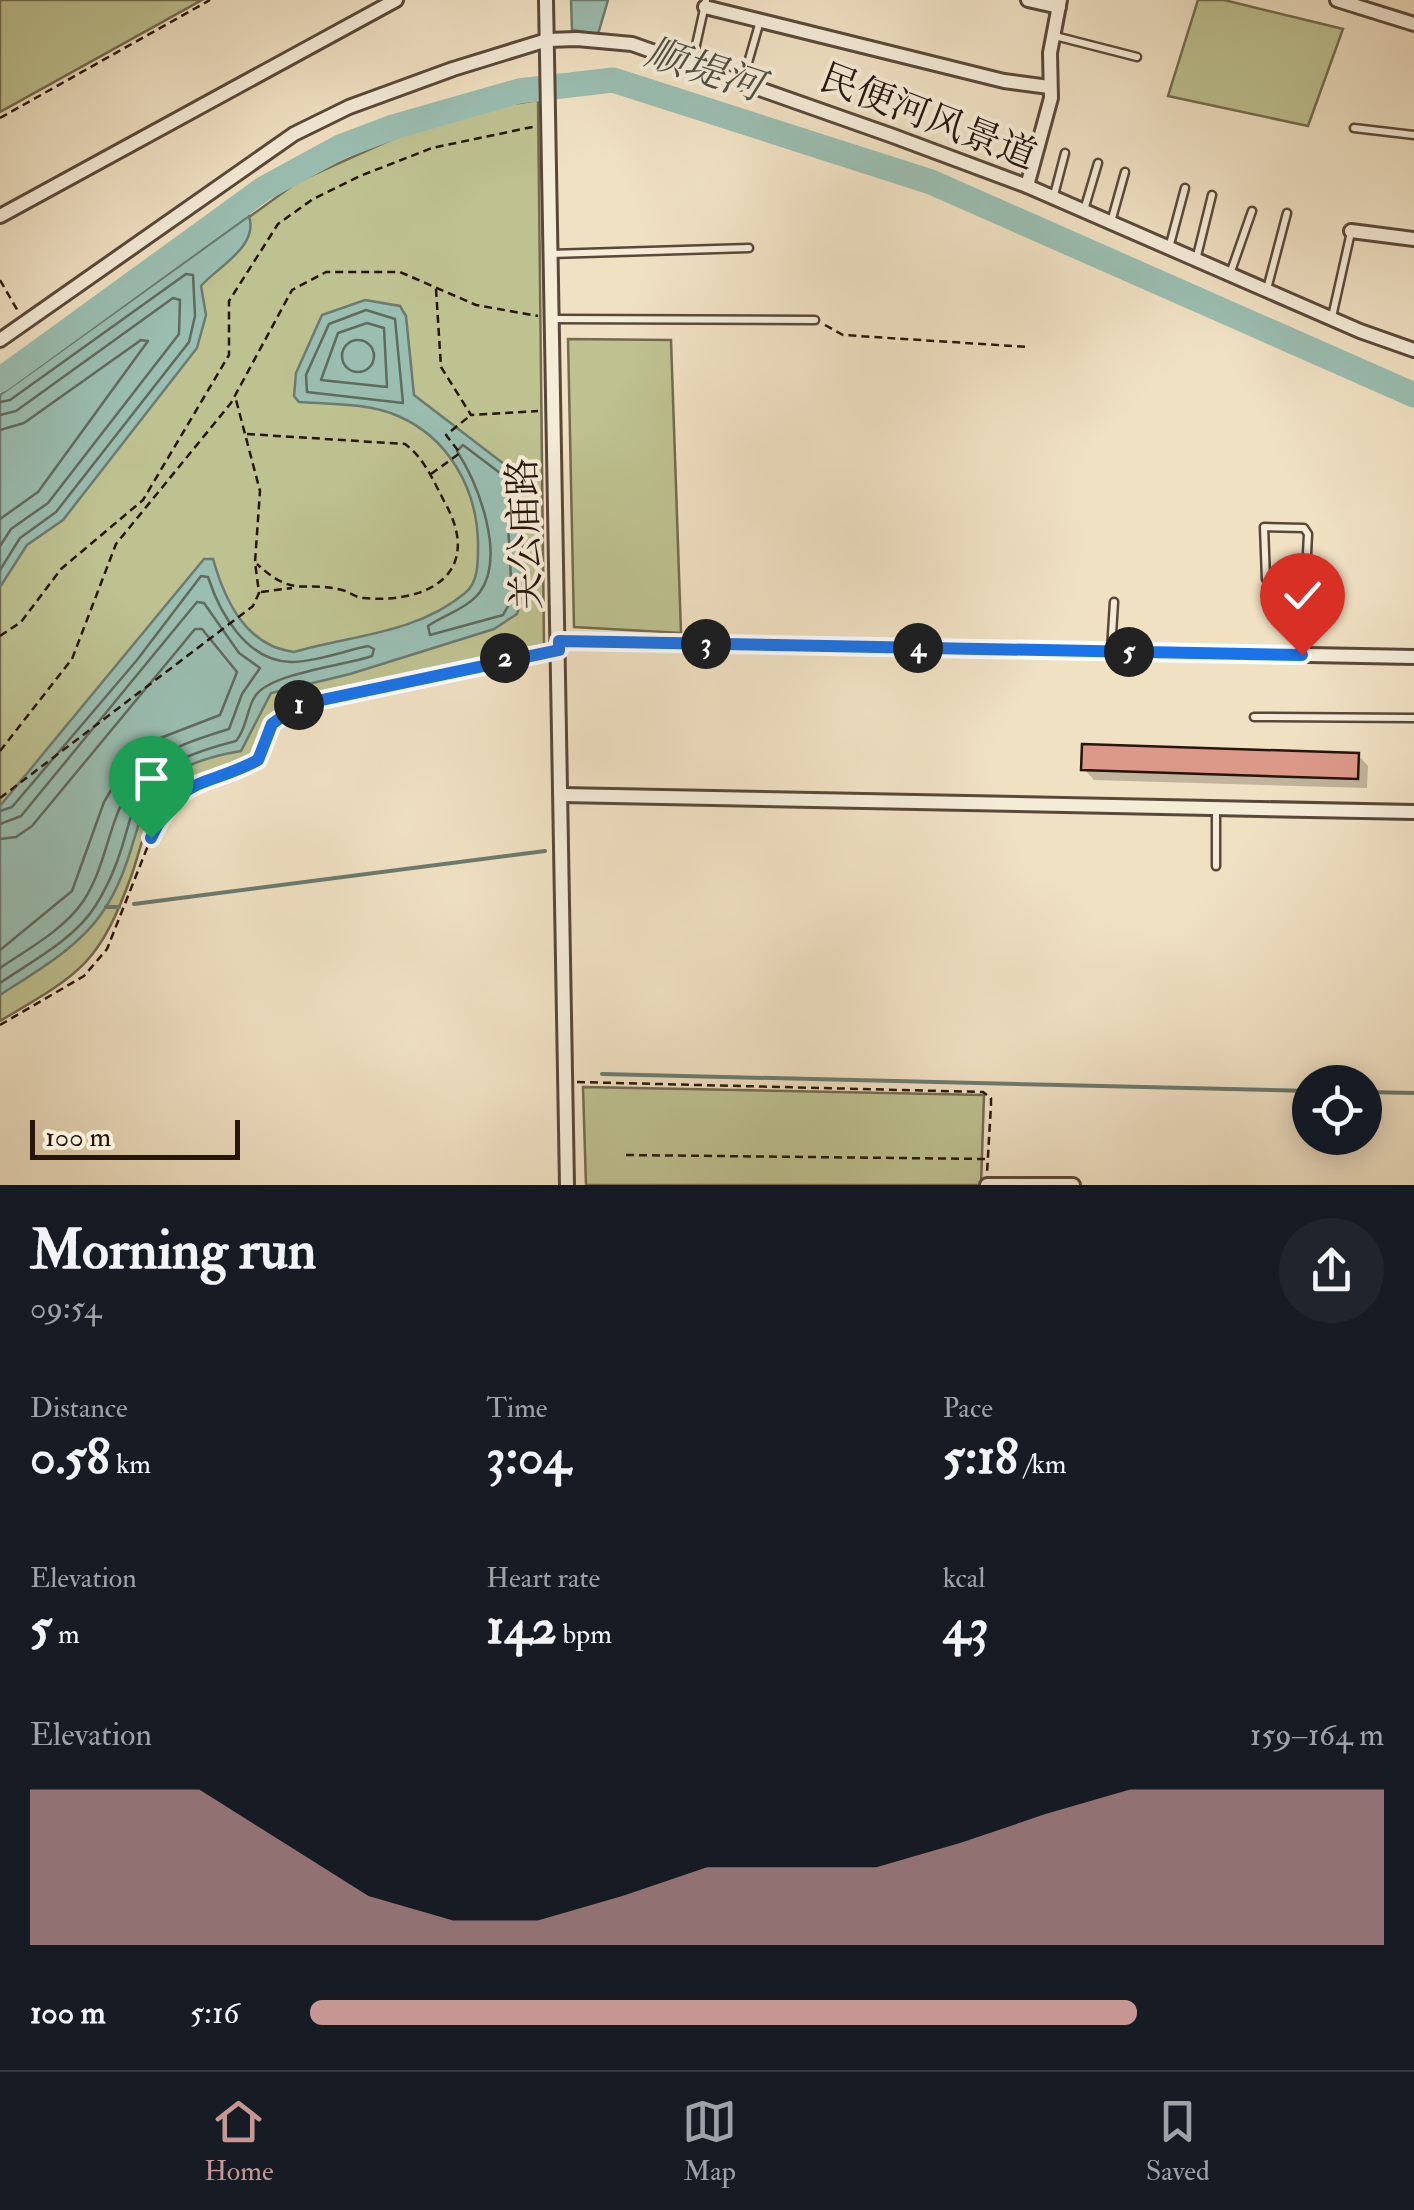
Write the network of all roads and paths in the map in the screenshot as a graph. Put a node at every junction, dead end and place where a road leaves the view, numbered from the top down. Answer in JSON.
{"nodes":[{"id":1,"x":210,"y":0,"type":"edge"},
{"id":2,"x":396,"y":0,"type":"edge"},
{"id":3,"x":546,"y":0,"type":"edge"},
{"id":4,"x":1028,"y":0,"type":"edge"},
{"id":5,"x":1336,"y":0,"type":"edge"},
{"id":6,"x":1059,"y":3,"type":"edge"},
{"id":7,"x":706,"y":4,"type":"edge"},
{"id":8,"x":760,"y":20,"type":"junction"},
{"id":9,"x":1414,"y":24,"type":"edge"},
{"id":10,"x":1054,"y":35,"type":"junction"},
{"id":11,"x":547,"y":46,"type":"junction"},
{"id":12,"x":1137,"y":57,"type":"dead end"},
{"id":13,"x":692,"y":63,"type":"junction"},
{"id":14,"x":743,"y":80,"type":"junction"},
{"id":15,"x":1049,"y":88,"type":"junction"},
{"id":16,"x":0,"y":118,"type":"edge"},
{"id":17,"x":546,"y":124,"type":"junction"},
{"id":18,"x":1354,"y":128,"type":"dead end"},
{"id":19,"x":1414,"y":135,"type":"edge"},
{"id":20,"x":1065,"y":153,"type":"dead end"},
{"id":21,"x":1098,"y":163,"type":"dead end"},
{"id":22,"x":1125,"y":172,"type":"dead end"},
{"id":23,"x":1028,"y":186,"type":"junction"},
{"id":24,"x":1185,"y":188,"type":"dead end"},
{"id":25,"x":1212,"y":195,"type":"dead end"},
{"id":26,"x":1053,"y":197,"type":"junction"},
{"id":27,"x":1084,"y":210,"type":"junction"},
{"id":28,"x":1252,"y":211,"type":"dead end"},
{"id":29,"x":1287,"y":212,"type":"dead end"},
{"id":30,"x":0,"y":216,"type":"edge"},
{"id":31,"x":1112,"y":222,"type":"junction"},
{"id":32,"x":1352,"y":231,"type":"joint"},
{"id":33,"x":1414,"y":239,"type":"edge"},
{"id":34,"x":749,"y":248,"type":"dead end"},
{"id":35,"x":1170,"y":248,"type":"junction"},
{"id":36,"x":549,"y":254,"type":"junction"},
{"id":37,"x":1196,"y":260,"type":"junction"},
{"id":38,"x":1230,"y":274,"type":"junction"},
{"id":39,"x":0,"y":280,"type":"edge"},
{"id":40,"x":436,"y":288,"type":"junction"},
{"id":41,"x":1266,"y":290,"type":"junction"},
{"id":42,"x":550,"y":318,"type":"junction"},
{"id":43,"x":1332,"y":319,"type":"junction"},
{"id":44,"x":814,"y":320,"type":"joint"},
{"id":45,"x":25,"y":322,"type":"junction"},
{"id":46,"x":0,"y":340,"type":"edge"},
{"id":47,"x":1028,"y":347,"type":"dead end"},
{"id":48,"x":1414,"y":350,"type":"edge"},
{"id":49,"x":235,"y":394,"type":"junction"},
{"id":50,"x":551,"y":410,"type":"junction"},
{"id":51,"x":471,"y":415,"type":"junction"},
{"id":52,"x":246,"y":434,"type":"junction"},
{"id":53,"x":430,"y":475,"type":"junction"},
{"id":54,"x":255,"y":562,"type":"junction"},
{"id":55,"x":1305,"y":580,"type":"junction"},
{"id":56,"x":294,"y":588,"type":"junction"},
{"id":57,"x":260,"y":593,"type":"junction"},
{"id":58,"x":1114,"y":602,"type":"dead end"},
{"id":59,"x":0,"y":636,"type":"edge"},
{"id":60,"x":559,"y":645,"type":"junction"},
{"id":61,"x":1111,"y":652,"type":"junction"},
{"id":62,"x":1302,"y":655,"type":"junction"},
{"id":63,"x":1414,"y":657,"type":"edge"},
{"id":64,"x":1254,"y":716,"type":"dead end"},
{"id":65,"x":1414,"y":718,"type":"edge"},
{"id":66,"x":0,"y":751,"type":"edge"},
{"id":67,"x":562,"y":795,"type":"junction"},
{"id":68,"x":0,"y":798,"type":"edge"},
{"id":69,"x":1216,"y":808,"type":"junction"},
{"id":70,"x":1414,"y":812,"type":"edge"},
{"id":71,"x":1216,"y":866,"type":"dead end"},
{"id":72,"x":0,"y":1025,"type":"edge"},
{"id":73,"x":566,"y":1082,"type":"junction"},
{"id":74,"x":626,"y":1155,"type":"dead end"},
{"id":75,"x":988,"y":1159,"type":"junction"},
{"id":76,"x":987,"y":1184,"type":"edge"},
{"id":77,"x":567,"y":1185,"type":"edge"},
{"id":78,"x":1073,"y":1185,"type":"edge"}],
"edges":[{"from":1,"to":16,"type":"path"},
{"from":2,"to":30,"type":"street"},
{"from":3,"to":11,"type":"street","name":"关公庙路"},
{"from":4,"to":6,"type":"street"},
{"from":5,"to":9,"type":"street"},
{"from":6,"to":10,"type":"street"},
{"from":7,"to":8,"type":"street"},
{"from":7,"to":13,"type":"lane"},
{"from":8,"to":14,"type":"lane"},
{"from":8,"to":15,"type":"street"},
{"from":10,"to":12,"type":"lane"},
{"from":10,"to":15,"type":"street"},
{"from":11,"to":13,"type":"street","name":"民便河风景道"},
{"from":11,"to":17,"type":"street","name":"关公庙路"},
{"from":11,"to":45,"type":"street","name":"民便河风景道"},
{"from":13,"to":14,"type":"street","name":"民便河风景道"},
{"from":14,"to":23,"type":"street","name":"民便河风景道"},
{"from":15,"to":23,"type":"street"},
{"from":17,"to":36,"type":"street","name":"关公庙路"},
{"from":17,"to":59,"type":"path"},
{"from":18,"to":19,"type":"lane"},
{"from":20,"to":26,"type":"lane"},
{"from":21,"to":27,"type":"lane"},
{"from":22,"to":31,"type":"lane"},
{"from":23,"to":26,"type":"street","name":"民便河风景道"},
{"from":24,"to":35,"type":"lane"},
{"from":25,"to":37,"type":"lane"},
{"from":26,"to":27,"type":"street","name":"民便河风景道"},
{"from":27,"to":31,"type":"street","name":"民便河风景道"},
{"from":28,"to":38,"type":"lane"},
{"from":29,"to":41,"type":"lane"},
{"from":31,"to":35,"type":"street","name":"民便河风景道"},
{"from":32,"to":33,"type":"street"},
{"from":32,"to":43,"type":"lane"},
{"from":34,"to":36,"type":"lane"},
{"from":35,"to":37,"type":"street","name":"民便河风景道"},
{"from":36,"to":42,"type":"street","name":"关公庙路"},
{"from":37,"to":38,"type":"street","name":"民便河风景道"},
{"from":38,"to":41,"type":"street","name":"民便河风景道"},
{"from":39,"to":45,"type":"path"},
{"from":40,"to":42,"type":"path"},
{"from":40,"to":49,"type":"path"},
{"from":40,"to":51,"type":"path"},
{"from":41,"to":43,"type":"street","name":"民便河风景道"},
{"from":42,"to":44,"type":"lane"},
{"from":42,"to":50,"type":"street","name":"关公庙路"},
{"from":43,"to":48,"type":"street","name":"民便河风景道"},
{"from":44,"to":47,"type":"path"},
{"from":45,"to":46,"type":"street","name":"民便河风景道"},
{"from":49,"to":52,"type":"path"},
{"from":49,"to":66,"type":"path"},
{"from":50,"to":51,"type":"path"},
{"from":50,"to":60,"type":"street","name":"关公庙路"},
{"from":51,"to":53,"type":"path"},
{"from":52,"to":53,"type":"path"},
{"from":52,"to":54,"type":"path"},
{"from":53,"to":56,"type":"path"},
{"from":54,"to":56,"type":"path"},
{"from":54,"to":57,"type":"path"},
{"from":55,"to":55,"type":"lane"},
{"from":55,"to":62,"type":"lane"},
{"from":56,"to":57,"type":"path"},
{"from":57,"to":68,"type":"path"},
{"from":58,"to":61,"type":"lane"},
{"from":60,"to":61,"type":"street"},
{"from":60,"to":67,"type":"street","name":"关公庙路"},
{"from":60,"to":72,"type":"path"},
{"from":61,"to":62,"type":"street"},
{"from":62,"to":63,"type":"street"},
{"from":64,"to":65,"type":"lane"},
{"from":67,"to":69,"type":"street"},
{"from":67,"to":73,"type":"street","name":"关公庙路"},
{"from":69,"to":70,"type":"street"},
{"from":69,"to":71,"type":"lane"},
{"from":73,"to":75,"type":"path"},
{"from":73,"to":77,"type":"street","name":"关公庙路"},
{"from":74,"to":75,"type":"path"},
{"from":75,"to":76,"type":"path"},
{"from":76,"to":78,"type":"street"}]}
